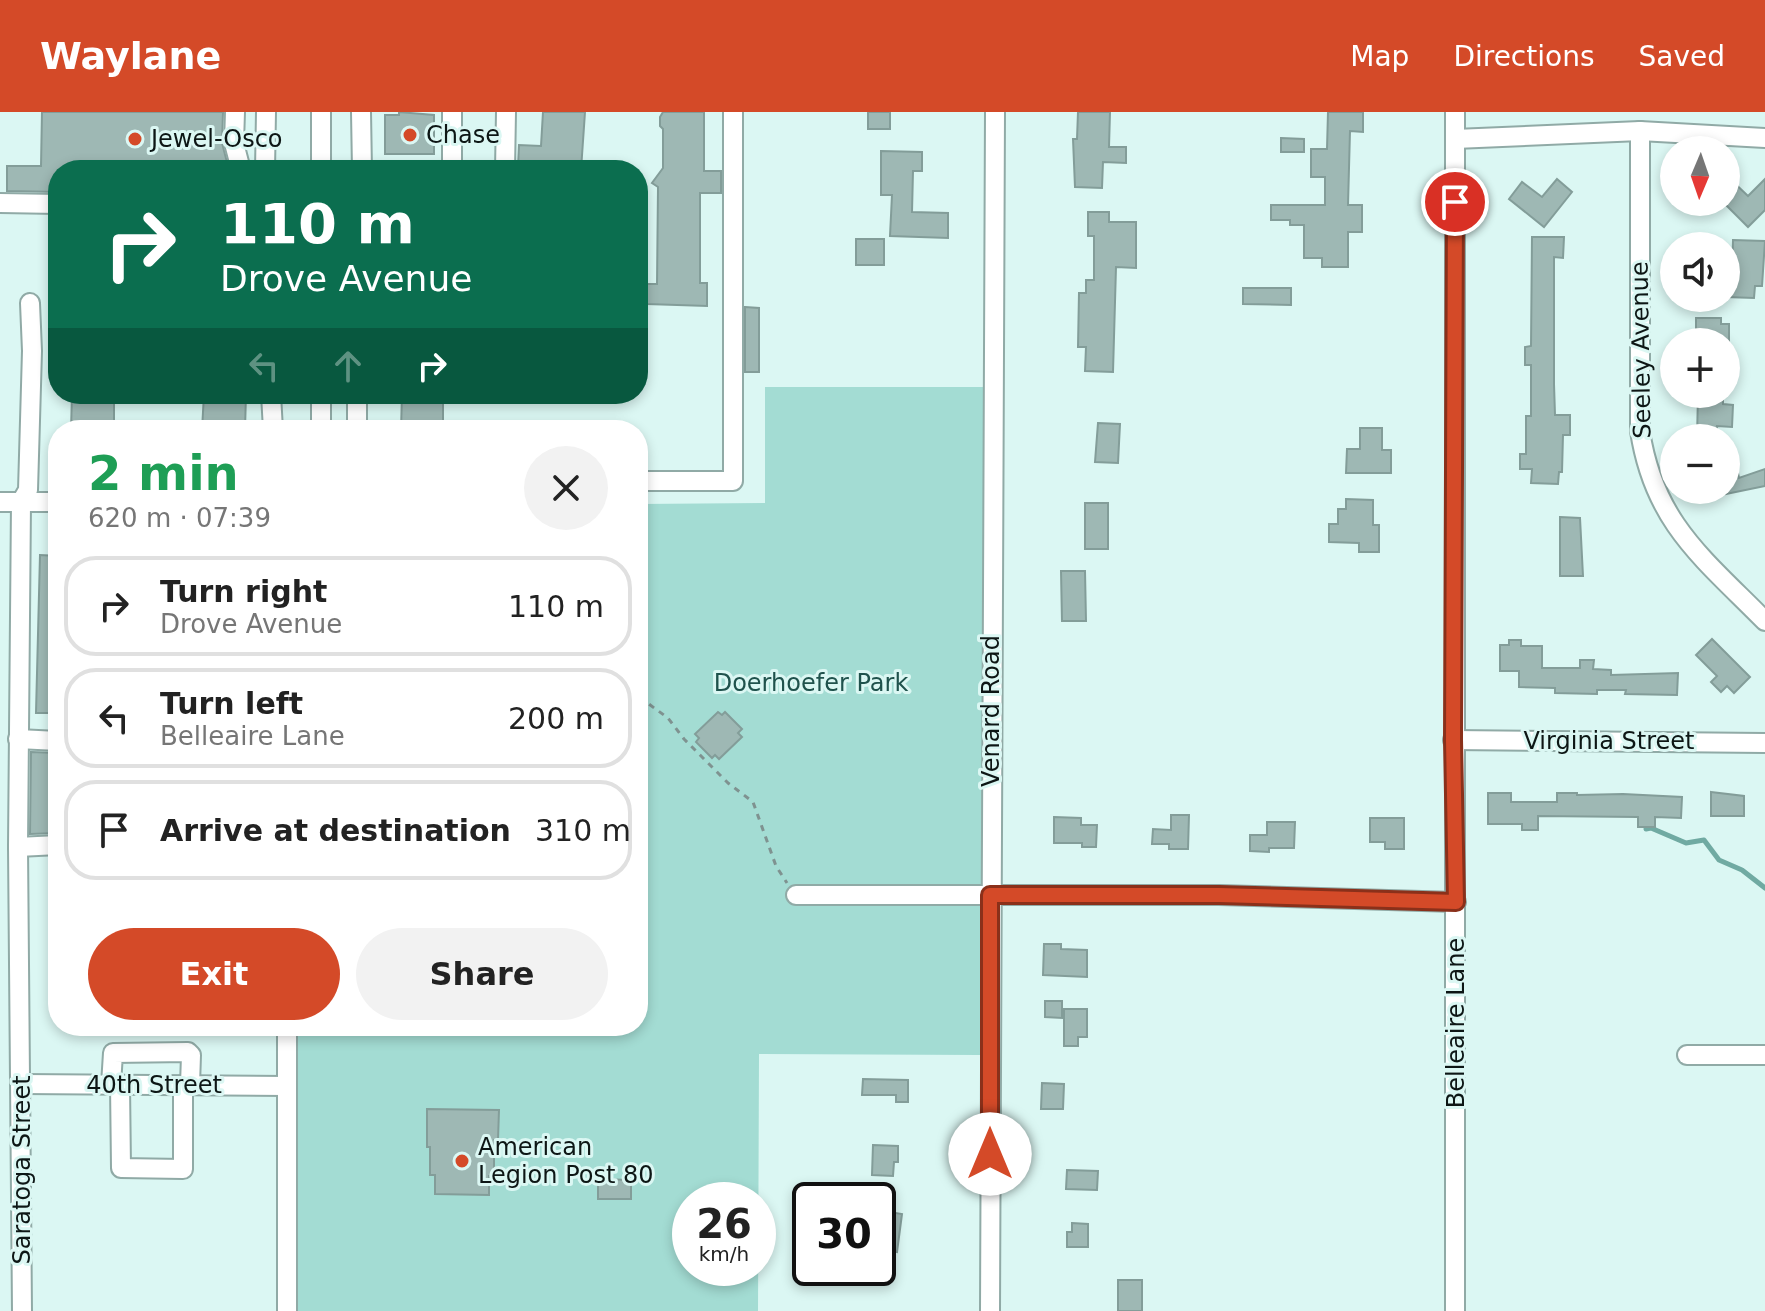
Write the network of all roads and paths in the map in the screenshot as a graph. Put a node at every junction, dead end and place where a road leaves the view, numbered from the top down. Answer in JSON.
{"nodes":[{"id":1,"x":235,"y":112,"type":"edge"},
{"id":2,"x":266,"y":112,"type":"edge"},
{"id":3,"x":321,"y":112,"type":"edge"},
{"id":4,"x":361,"y":112,"type":"edge"},
{"id":5,"x":452,"y":112,"type":"edge"},
{"id":6,"x":506,"y":112,"type":"edge"},
{"id":7,"x":733,"y":112,"type":"edge"},
{"id":8,"x":995,"y":112,"type":"edge"},
{"id":9,"x":1455,"y":112,"type":"edge"},
{"id":10,"x":1640,"y":131,"type":"junction"},
{"id":11,"x":1765,"y":138,"type":"edge"},
{"id":12,"x":1455,"y":139,"type":"junction"},
{"id":13,"x":238,"y":160,"type":"edge"},
{"id":14,"x":265,"y":160,"type":"edge"},
{"id":15,"x":321,"y":160,"type":"edge"},
{"id":16,"x":362,"y":160,"type":"edge"},
{"id":17,"x":452,"y":160,"type":"edge"},
{"id":18,"x":505,"y":160,"type":"edge"},
{"id":19,"x":0,"y":203,"type":"edge"},
{"id":20,"x":48,"y":204,"type":"edge"},
{"id":21,"x":30,"y":303,"type":"dead end"},
{"id":22,"x":648,"y":481,"type":"edge"},
{"id":23,"x":0,"y":502,"type":"edge"},
{"id":24,"x":21,"y":502,"type":"junction"},
{"id":25,"x":48,"y":502,"type":"edge"},
{"id":26,"x":1765,"y":621,"type":"edge"},
{"id":27,"x":648,"y":703,"type":"edge"},
{"id":28,"x":18,"y":739,"type":"junction"},
{"id":29,"x":48,"y":740,"type":"edge"},
{"id":30,"x":1453,"y":740,"type":"junction"},
{"id":31,"x":1765,"y":743,"type":"edge"},
{"id":32,"x":48,"y":846,"type":"edge"},
{"id":33,"x":18,"y":847,"type":"junction"},
{"id":34,"x":796,"y":895,"type":"joint"},
{"id":35,"x":990,"y":895,"type":"junction"},
{"id":36,"x":1456,"y":902,"type":"junction"},
{"id":37,"x":287,"y":1036,"type":"edge"},
{"id":38,"x":1687,"y":1055,"type":"dead end"},
{"id":39,"x":1765,"y":1055,"type":"edge"},
{"id":40,"x":22,"y":1084,"type":"junction"},
{"id":41,"x":115,"y":1085,"type":"junction"},
{"id":42,"x":186,"y":1085,"type":"junction"},
{"id":43,"x":286,"y":1086,"type":"junction"},
{"id":44,"x":22,"y":1311,"type":"edge"},
{"id":45,"x":287,"y":1311,"type":"edge"},
{"id":46,"x":990,"y":1311,"type":"edge"},
{"id":47,"x":1455,"y":1311,"type":"edge"}],
"edges":[{"from":1,"to":13,"type":"street"},
{"from":2,"to":14,"type":"street"},
{"from":3,"to":15,"type":"street"},
{"from":4,"to":16,"type":"street"},
{"from":5,"to":17,"type":"street"},
{"from":6,"to":18,"type":"street"},
{"from":7,"to":22,"type":"street"},
{"from":8,"to":35,"type":"street","name":"Venard Road"},
{"from":9,"to":12,"type":"street","name":"Belleaire Lane"},
{"from":10,"to":11,"type":"street"},
{"from":10,"to":12,"type":"street"},
{"from":10,"to":26,"type":"street","name":"Seeley Avenue"},
{"from":12,"to":30,"type":"street","name":"Belleaire Lane"},
{"from":19,"to":20,"type":"street"},
{"from":21,"to":24,"type":"street","name":"Saratoga Street"},
{"from":23,"to":24,"type":"street"},
{"from":24,"to":25,"type":"street"},
{"from":24,"to":28,"type":"street","name":"Saratoga Street"},
{"from":27,"to":34,"type":"path"},
{"from":28,"to":29,"type":"street"},
{"from":28,"to":33,"type":"street","name":"Saratoga Street"},
{"from":30,"to":31,"type":"street","name":"Virginia Street"},
{"from":30,"to":36,"type":"street","name":"Belleaire Lane"},
{"from":32,"to":33,"type":"street"},
{"from":33,"to":40,"type":"street","name":"Saratoga Street"},
{"from":34,"to":35,"type":"street"},
{"from":35,"to":36,"type":"street"},
{"from":35,"to":46,"type":"street","name":"Venard Road"},
{"from":36,"to":47,"type":"street","name":"Belleaire Lane"},
{"from":37,"to":43,"type":"street"},
{"from":38,"to":39,"type":"street"},
{"from":40,"to":41,"type":"street","name":"40th Street"},
{"from":40,"to":44,"type":"street","name":"Saratoga Street"},
{"from":41,"to":42,"type":"street","name":"40th Street"},
{"from":41,"to":42,"type":"street"},
{"from":41,"to":42,"type":"street"},
{"from":42,"to":43,"type":"street","name":"40th Street"},
{"from":43,"to":45,"type":"street"}]}
